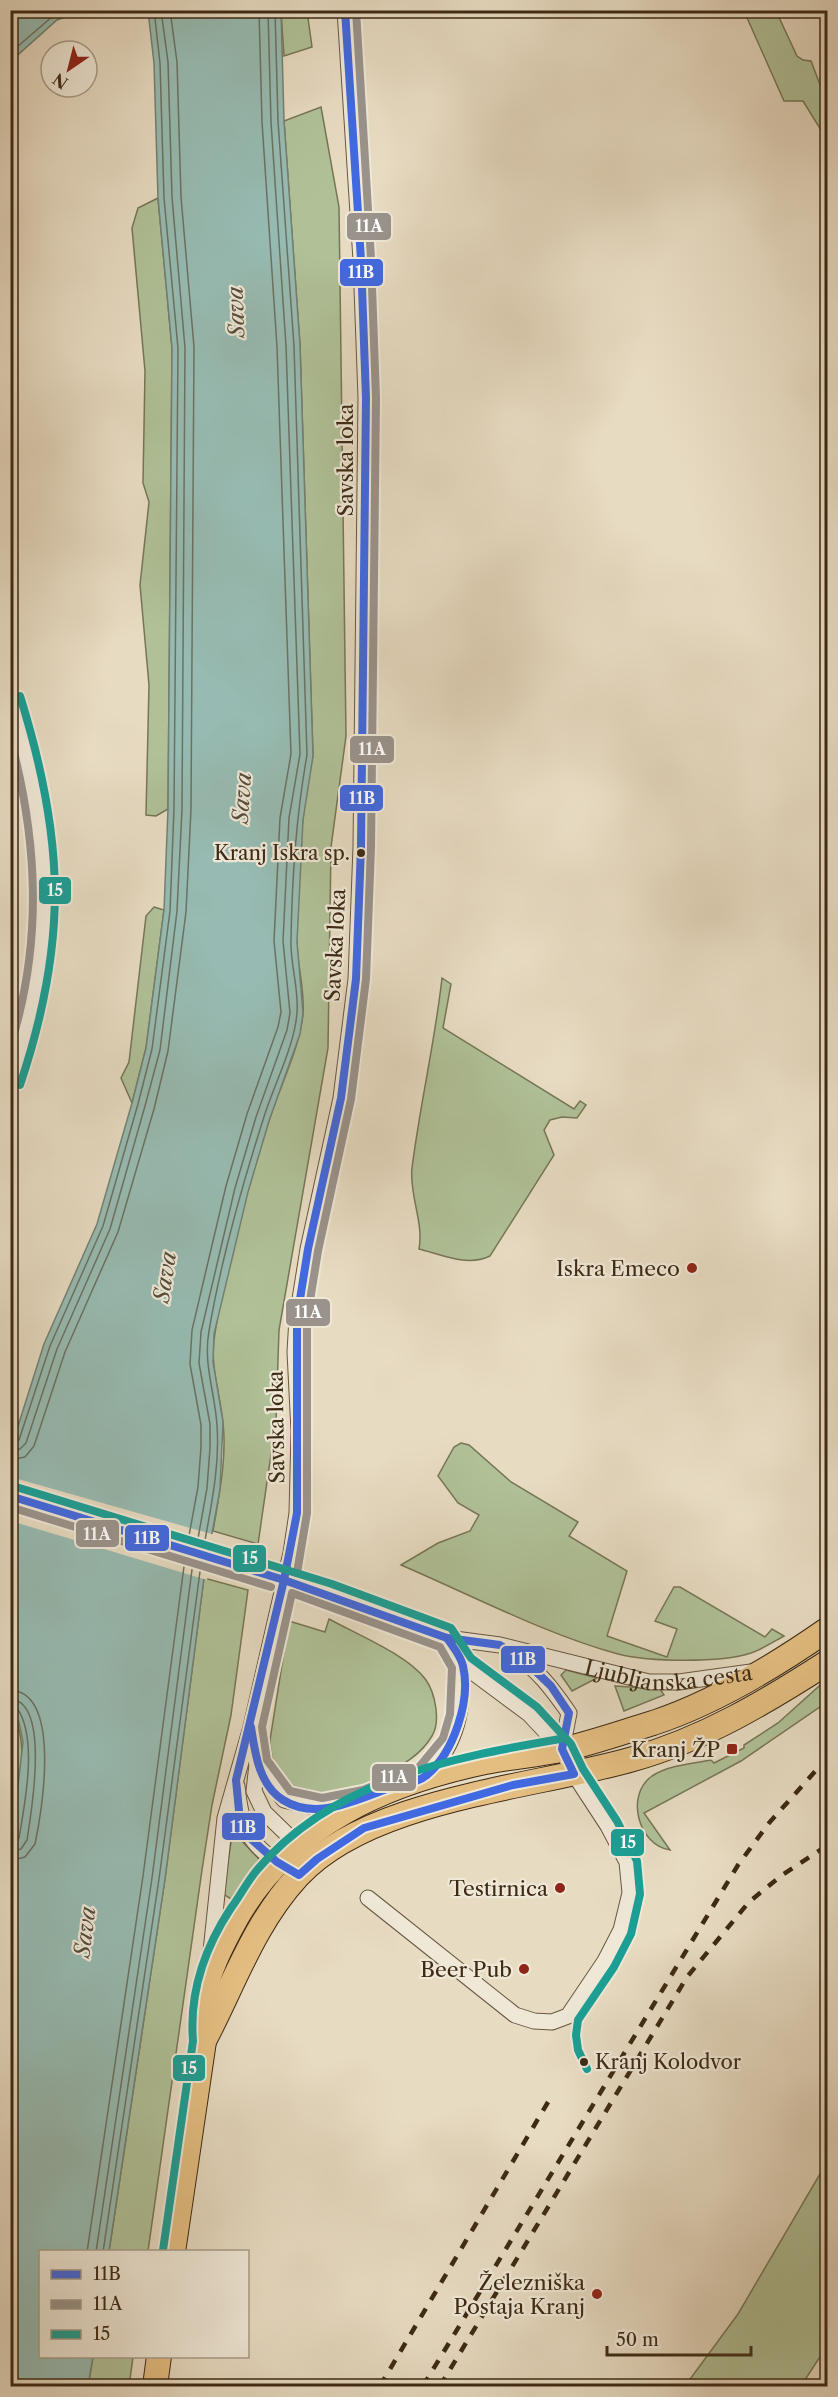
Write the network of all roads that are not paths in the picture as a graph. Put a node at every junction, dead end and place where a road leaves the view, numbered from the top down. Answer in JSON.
{"nodes":[{"id":1,"x":345,"y":10,"type":"edge"},
{"id":2,"x":10,"y":699,"type":"edge"},
{"id":3,"x":10,"y":1082,"type":"edge"},
{"id":4,"x":10,"y":1496,"type":"edge"},
{"id":5,"x":828,"y":1629,"type":"edge"},
{"id":6,"x":447,"y":1638,"type":"junction"},
{"id":7,"x":500,"y":1645,"type":"junction"},
{"id":8,"x":828,"y":1662,"type":"edge"},
{"id":9,"x":463,"y":1665,"type":"junction"},
{"id":10,"x":769,"y":1670,"type":"junction"},
{"id":11,"x":251,"y":1727,"type":"junction"},
{"id":12,"x":562,"y":1749,"type":"junction"},
{"id":13,"x":256,"y":1764,"type":"junction"},
{"id":14,"x":574,"y":1774,"type":"junction"},
{"id":15,"x":426,"y":1776,"type":"junction"},
{"id":16,"x":236,"y":1780,"type":"junction"},
{"id":17,"x":366,"y":1800,"type":"junction"},
{"id":18,"x":294,"y":1845,"type":"junction"},
{"id":19,"x":277,"y":1862,"type":"junction"},
{"id":20,"x":308,"y":1867,"type":"junction"},
{"id":21,"x":368,"y":1898,"type":"dead end"},
{"id":22,"x":209,"y":1976,"type":"junction"},
{"id":23,"x":204,"y":2041,"type":"junction"},
{"id":24,"x":173,"y":2250,"type":"edge"},
{"id":25,"x":159,"y":2358,"type":"edge"},
{"id":26,"x":155,"y":2386,"type":"edge"}],
"edges":[{"from":1,"to":11,"type":"street","name":"Savska loka"},
{"from":2,"to":3,"type":"street"},
{"from":4,"to":6,"type":"street","name":"Ljubljanska cesta","bridge":true},
{"from":5,"to":10,"type":"main road","name":"Ljubljanska cesta"},
{"from":6,"to":7,"type":"street","name":"Ljubljanska cesta"},
{"from":6,"to":9,"type":"street"},
{"from":7,"to":10,"type":"street","name":"Ljubljanska cesta"},
{"from":7,"to":12,"type":"street","name":"Ljubljanska cesta"},
{"from":8,"to":14,"type":"main road","name":"Ljubljanska cesta"},
{"from":9,"to":12,"type":"street"},
{"from":9,"to":15,"type":"street"},
{"from":10,"to":12,"type":"main road"},
{"from":11,"to":13,"type":"street"},
{"from":11,"to":16,"type":"street","name":"Savska loka"},
{"from":12,"to":14,"type":"street"},
{"from":12,"to":15,"type":"main road"},
{"from":13,"to":17,"type":"street"},
{"from":13,"to":18,"type":"street"},
{"from":14,"to":20,"type":"main road","name":"Ljubljanska cesta"},
{"from":14,"to":21,"type":"street"},
{"from":15,"to":17,"type":"main road"},
{"from":16,"to":19,"type":"street"},
{"from":16,"to":22,"type":"street","name":"Savska loka"},
{"from":17,"to":18,"type":"main road"},
{"from":18,"to":19,"type":"main road"},
{"from":18,"to":20,"type":"street"},
{"from":19,"to":20,"type":"street"},
{"from":19,"to":22,"type":"main road"},
{"from":20,"to":23,"type":"main road","name":"Ljubljanska cesta"},
{"from":22,"to":23,"type":"main road"},
{"from":23,"to":24,"type":"main road"},
{"from":25,"to":26,"type":"main road"}]}
